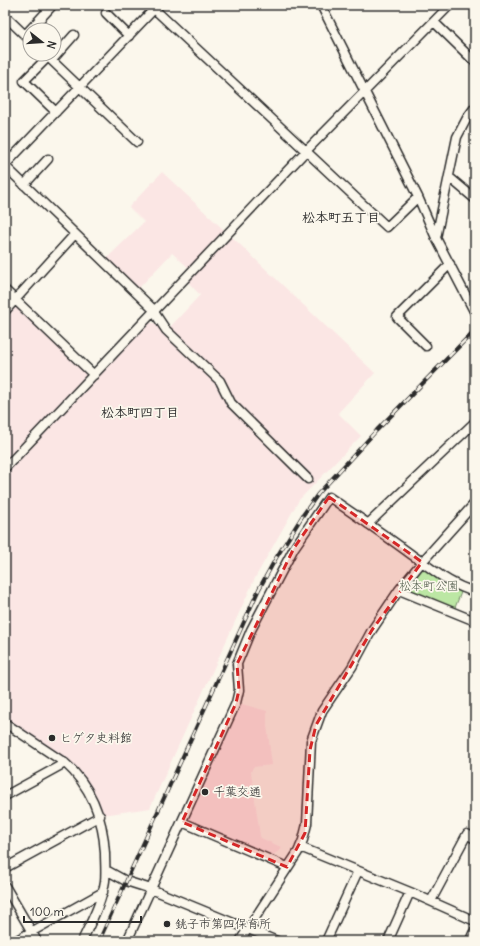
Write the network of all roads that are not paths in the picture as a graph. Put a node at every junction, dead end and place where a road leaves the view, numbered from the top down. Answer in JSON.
{"nodes":[{"id":1,"x":321,"y":5,"type":"edge"},
{"id":2,"x":450,"y":5,"type":"edge"},
{"id":3,"x":154,"y":6,"type":"edge"},
{"id":4,"x":51,"y":7,"type":"dead end"},
{"id":5,"x":106,"y":13,"type":"dead end"},
{"id":6,"x":5,"y":16,"type":"edge"},
{"id":7,"x":40,"y":22,"type":"edge"},
{"id":8,"x":434,"y":22,"type":"junction"},
{"id":9,"x":22,"y":32,"type":"edge"},
{"id":10,"x":74,"y":35,"type":"dead end"},
{"id":11,"x":129,"y":36,"type":"junction"},
{"id":12,"x":62,"y":45,"type":"edge"},
{"id":13,"x":43,"y":62,"type":"edge"},
{"id":14,"x":53,"y":62,"type":"edge"},
{"id":15,"x":475,"y":62,"type":"edge"},
{"id":16,"x":80,"y":87,"type":"junction"},
{"id":17,"x":364,"y":92,"type":"junction"},
{"id":18,"x":475,"y":107,"type":"edge"},
{"id":19,"x":56,"y":112,"type":"junction"},
{"id":20,"x":137,"y":142,"type":"dead end"},
{"id":21,"x":306,"y":151,"type":"junction"},
{"id":22,"x":48,"y":159,"type":"dead end"},
{"id":23,"x":5,"y":165,"type":"edge"},
{"id":24,"x":449,"y":177,"type":"junction"},
{"id":25,"x":24,"y":185,"type":"junction"},
{"id":26,"x":418,"y":197,"type":"junction"},
{"id":27,"x":475,"y":199,"type":"edge"},
{"id":28,"x":75,"y":234,"type":"junction"},
{"id":29,"x":436,"y":238,"type":"junction"},
{"id":30,"x":450,"y":264,"type":"junction"},
{"id":31,"x":5,"y":290,"type":"edge"},
{"id":32,"x":16,"y":300,"type":"junction"},
{"id":33,"x":5,"y":311,"type":"edge"},
{"id":34,"x":154,"y":311,"type":"junction"},
{"id":35,"x":475,"y":312,"type":"edge"},
{"id":36,"x":426,"y":346,"type":"dead end"},
{"id":37,"x":94,"y":376,"type":"junction"},
{"id":38,"x":475,"y":422,"type":"edge"},
{"id":39,"x":5,"y":468,"type":"edge"},
{"id":40,"x":308,"y":479,"type":"dead end"},
{"id":41,"x":475,"y":503,"type":"edge"},
{"id":42,"x":368,"y":524,"type":"junction"},
{"id":43,"x":422,"y":562,"type":"junction"},
{"id":44,"x":398,"y":590,"type":"junction"},
{"id":45,"x":475,"y":592,"type":"edge"},
{"id":46,"x":475,"y":621,"type":"edge"},
{"id":47,"x":5,"y":723,"type":"edge"},
{"id":48,"x":65,"y":763,"type":"junction"},
{"id":49,"x":5,"y":796,"type":"edge"},
{"id":50,"x":100,"y":816,"type":"junction"},
{"id":51,"x":182,"y":822,"type":"junction"},
{"id":52,"x":475,"y":839,"type":"edge"},
{"id":53,"x":300,"y":847,"type":"junction"},
{"id":54,"x":287,"y":867,"type":"junction"},
{"id":55,"x":5,"y":868,"type":"edge"},
{"id":56,"x":106,"y":870,"type":"junction"},
{"id":57,"x":358,"y":871,"type":"junction"},
{"id":58,"x":5,"y":886,"type":"edge"},
{"id":59,"x":151,"y":889,"type":"junction"},
{"id":60,"x":103,"y":892,"type":"junction"},
{"id":61,"x":410,"y":892,"type":"junction"},
{"id":62,"x":432,"y":901,"type":"junction"},
{"id":63,"x":475,"y":921,"type":"edge"},
{"id":64,"x":248,"y":928,"type":"junction"},
{"id":65,"x":31,"y":932,"type":"junction"},
{"id":66,"x":475,"y":934,"type":"edge"},
{"id":67,"x":15,"y":941,"type":"edge"},
{"id":68,"x":37,"y":941,"type":"edge"},
{"id":69,"x":82,"y":941,"type":"edge"},
{"id":70,"x":131,"y":941,"type":"edge"},
{"id":71,"x":240,"y":941,"type":"edge"},
{"id":72,"x":277,"y":941,"type":"edge"},
{"id":73,"x":326,"y":941,"type":"edge"},
{"id":74,"x":388,"y":941,"type":"edge"},
{"id":75,"x":472,"y":941,"type":"edge"}],
"edges":[{"from":1,"to":17,"type":"street"},
{"from":2,"to":8,"type":"street"},
{"from":3,"to":11,"type":"street"},
{"from":3,"to":21,"type":"street"},
{"from":4,"to":7,"type":"street"},
{"from":5,"to":11,"type":"street"},
{"from":6,"to":9,"type":"street"},
{"from":8,"to":15,"type":"street"},
{"from":8,"to":17,"type":"street"},
{"from":10,"to":12,"type":"street"},
{"from":11,"to":16,"type":"street"},
{"from":13,"to":19,"type":"street"},
{"from":14,"to":16,"type":"street"},
{"from":16,"to":19,"type":"street"},
{"from":16,"to":20,"type":"street"},
{"from":17,"to":21,"type":"street"},
{"from":17,"to":26,"type":"street"},
{"from":18,"to":24,"type":"street"},
{"from":19,"to":23,"type":"street"},
{"from":21,"to":26,"type":"street"},
{"from":21,"to":34,"type":"street"},
{"from":22,"to":25,"type":"street"},
{"from":23,"to":25,"type":"street"},
{"from":24,"to":27,"type":"street"},
{"from":24,"to":29,"type":"street"},
{"from":25,"to":28,"type":"street"},
{"from":26,"to":29,"type":"street"},
{"from":28,"to":32,"type":"street"},
{"from":28,"to":34,"type":"street"},
{"from":29,"to":30,"type":"street"},
{"from":30,"to":35,"type":"street"},
{"from":30,"to":36,"type":"street"},
{"from":31,"to":32,"type":"street"},
{"from":32,"to":33,"type":"street"},
{"from":32,"to":37,"type":"street"},
{"from":34,"to":37,"type":"street"},
{"from":34,"to":40,"type":"street"},
{"from":37,"to":39,"type":"street"},
{"from":38,"to":42,"type":"street"},
{"from":41,"to":43,"type":"street"},
{"from":42,"to":43,"type":"street"},
{"from":42,"to":51,"type":"street"},
{"from":43,"to":44,"type":"street"},
{"from":43,"to":45,"type":"street"},
{"from":44,"to":46,"type":"street"},
{"from":44,"to":53,"type":"street"},
{"from":47,"to":48,"type":"street"},
{"from":48,"to":49,"type":"street"},
{"from":48,"to":50,"type":"street"},
{"from":50,"to":55,"type":"street"},
{"from":50,"to":56,"type":"street"},
{"from":51,"to":54,"type":"street"},
{"from":51,"to":59,"type":"street"},
{"from":52,"to":62,"type":"street"},
{"from":53,"to":54,"type":"street"},
{"from":53,"to":57,"type":"street"},
{"from":54,"to":64,"type":"street"},
{"from":56,"to":59,"type":"street"},
{"from":56,"to":60,"type":"street"},
{"from":57,"to":61,"type":"street"},
{"from":57,"to":73,"type":"street"},
{"from":58,"to":65,"type":"street"},
{"from":59,"to":64,"type":"street"},
{"from":59,"to":70,"type":"street"},
{"from":60,"to":65,"type":"street"},
{"from":60,"to":69,"type":"street"},
{"from":61,"to":62,"type":"street"},
{"from":61,"to":74,"type":"street"},
{"from":62,"to":63,"type":"street"},
{"from":64,"to":71,"type":"street"},
{"from":64,"to":72,"type":"street"},
{"from":65,"to":67,"type":"street"},
{"from":65,"to":68,"type":"street"},
{"from":66,"to":75,"type":"highway"}]}
